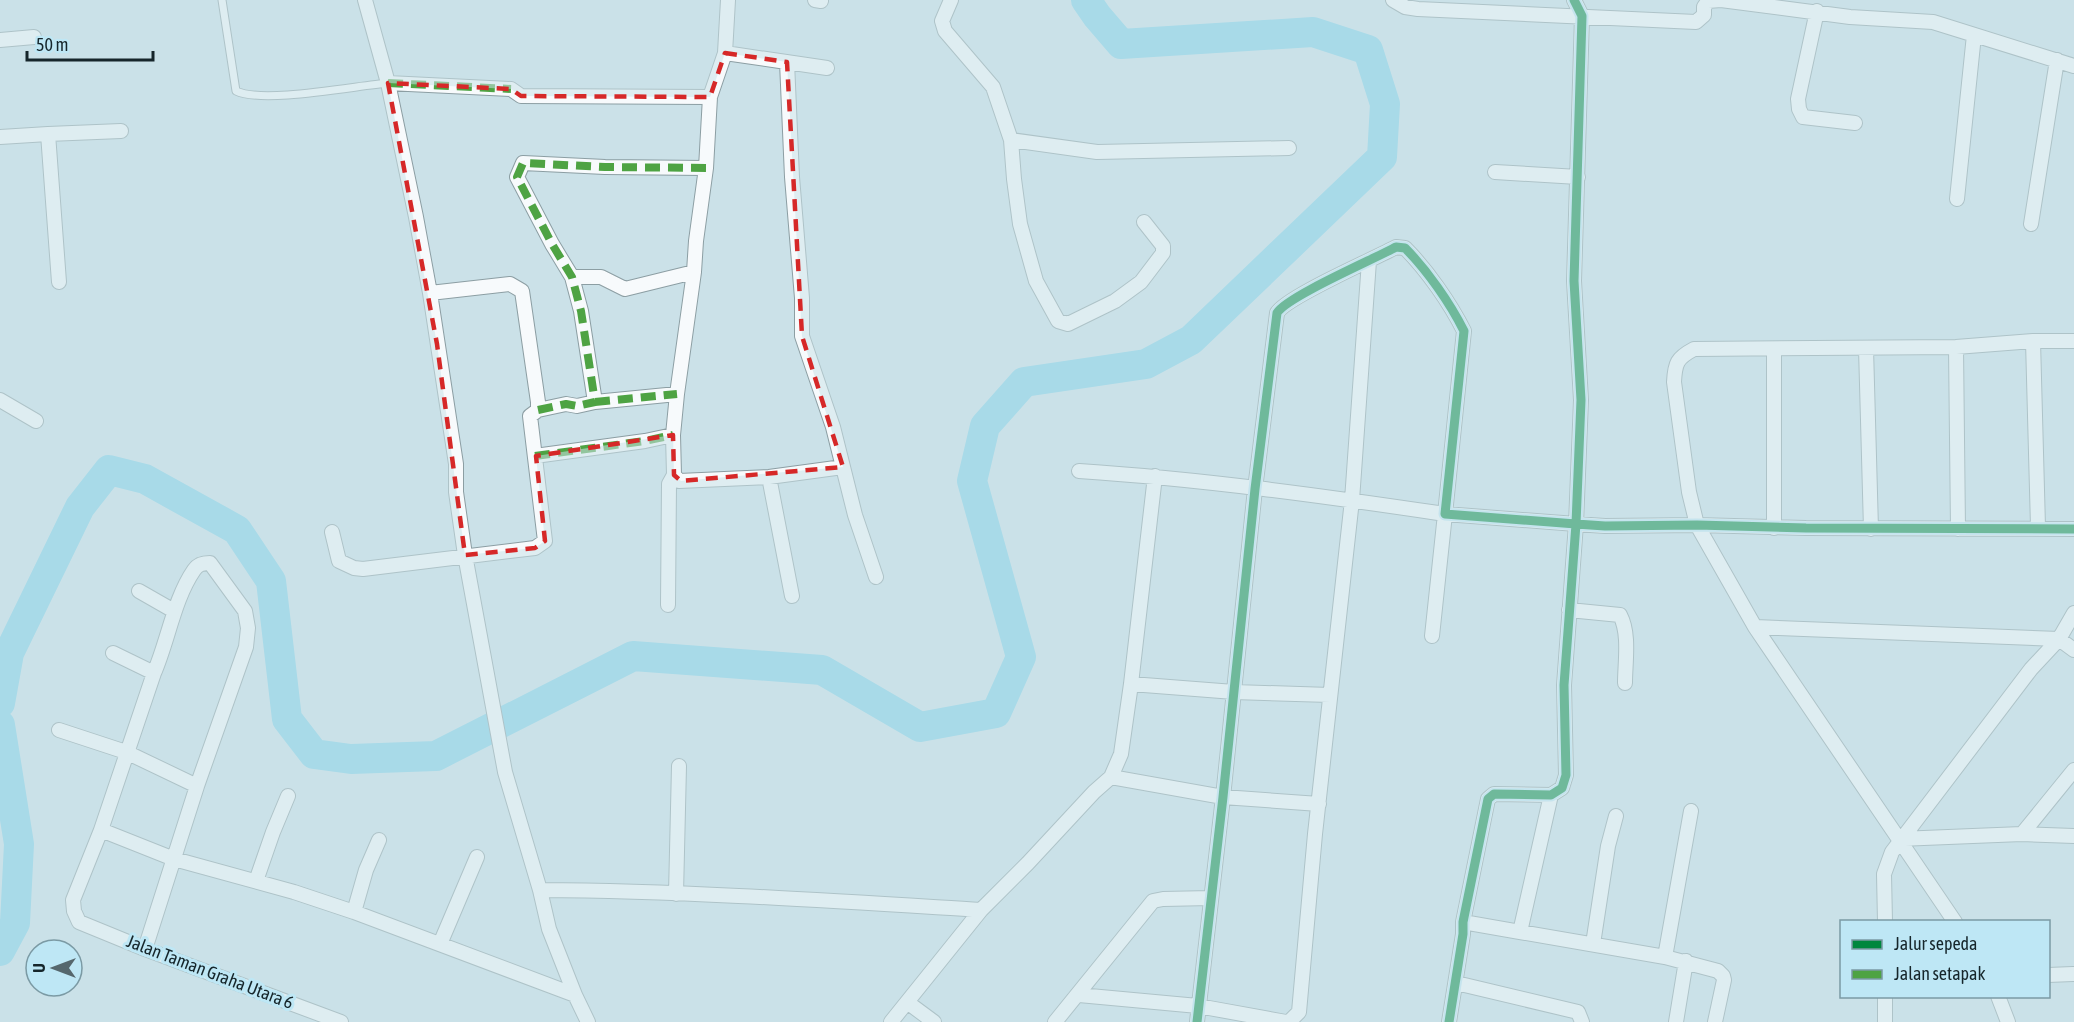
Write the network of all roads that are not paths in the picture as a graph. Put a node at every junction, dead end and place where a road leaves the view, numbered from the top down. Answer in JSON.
{"nodes":[{"id":1,"x":222,"y":0,"type":"edge"},
{"id":2,"x":365,"y":0,"type":"edge"},
{"id":3,"x":728,"y":0,"type":"edge"},
{"id":4,"x":951,"y":0,"type":"edge"},
{"id":5,"x":1393,"y":0,"type":"edge"},
{"id":6,"x":1574,"y":0,"type":"edge"},
{"id":7,"x":1776,"y":3,"type":"edge"},
{"id":8,"x":1817,"y":11,"type":"junction"},
{"id":9,"x":1582,"y":16,"type":"junction"},
{"id":10,"x":1974,"y":35,"type":"junction"},
{"id":11,"x":34,"y":37,"type":"dead end"},
{"id":12,"x":0,"y":40,"type":"edge"},
{"id":13,"x":725,"y":53,"type":"junction"},
{"id":14,"x":2058,"y":60,"type":"junction"},
{"id":15,"x":787,"y":63,"type":"junction"},
{"id":16,"x":2074,"y":66,"type":"edge"},
{"id":17,"x":827,"y":68,"type":"dead end"},
{"id":18,"x":388,"y":83,"type":"junction"},
{"id":19,"x":710,"y":97,"type":"junction"},
{"id":20,"x":1856,"y":123,"type":"dead end"},
{"id":21,"x":121,"y":130,"type":"dead end"},
{"id":22,"x":48,"y":134,"type":"junction"},
{"id":23,"x":0,"y":137,"type":"edge"},
{"id":24,"x":1011,"y":140,"type":"junction"},
{"id":25,"x":1288,"y":148,"type":"dead end"},
{"id":26,"x":706,"y":168,"type":"junction"},
{"id":27,"x":1495,"y":172,"type":"dead end"},
{"id":28,"x":1578,"y":177,"type":"junction"},
{"id":29,"x":1957,"y":200,"type":"dead end"},
{"id":30,"x":1144,"y":222,"type":"dead end"},
{"id":31,"x":2031,"y":224,"type":"dead end"},
{"id":32,"x":1369,"y":261,"type":"junction"},
{"id":33,"x":694,"y":273,"type":"junction"},
{"id":34,"x":572,"y":277,"type":"junction"},
{"id":35,"x":59,"y":282,"type":"dead end"},
{"id":36,"x":430,"y":293,"type":"junction"},
{"id":37,"x":2033,"y":340,"type":"junction"},
{"id":38,"x":2074,"y":341,"type":"edge"},
{"id":39,"x":1956,"y":347,"type":"junction"},
{"id":40,"x":1866,"y":348,"type":"junction"},
{"id":41,"x":1774,"y":349,"type":"junction"},
{"id":42,"x":677,"y":394,"type":"junction"},
{"id":43,"x":0,"y":400,"type":"edge"},
{"id":44,"x":595,"y":402,"type":"junction"},
{"id":45,"x":538,"y":410,"type":"junction"},
{"id":46,"x":36,"y":421,"type":"dead end"},
{"id":47,"x":673,"y":435,"type":"junction"},
{"id":48,"x":535,"y":456,"type":"junction"},
{"id":49,"x":843,"y":467,"type":"junction"},
{"id":50,"x":1079,"y":471,"type":"dead end"},
{"id":51,"x":674,"y":475,"type":"junction"},
{"id":52,"x":1155,"y":476,"type":"junction"},
{"id":53,"x":769,"y":477,"type":"junction"},
{"id":54,"x":1255,"y":489,"type":"junction"},
{"id":55,"x":1352,"y":500,"type":"junction"},
{"id":56,"x":1445,"y":514,"type":"junction"},
{"id":57,"x":1576,"y":524,"type":"junction"},
{"id":58,"x":1697,"y":525,"type":"junction"},
{"id":59,"x":2038,"y":527,"type":"junction"},
{"id":60,"x":1774,"y":528,"type":"junction"},
{"id":61,"x":1871,"y":529,"type":"junction"},
{"id":62,"x":1958,"y":529,"type":"junction"},
{"id":63,"x":2074,"y":529,"type":"edge"},
{"id":64,"x":332,"y":532,"type":"dead end"},
{"id":65,"x":465,"y":555,"type":"junction"},
{"id":66,"x":876,"y":577,"type":"dead end"},
{"id":67,"x":139,"y":591,"type":"dead end"},
{"id":68,"x":792,"y":596,"type":"dead end"},
{"id":69,"x":668,"y":605,"type":"dead end"},
{"id":70,"x":1569,"y":610,"type":"junction"},
{"id":71,"x":174,"y":611,"type":"junction"},
{"id":72,"x":2074,"y":613,"type":"edge"},
{"id":73,"x":1755,"y":627,"type":"junction"},
{"id":74,"x":1432,"y":636,"type":"dead end"},
{"id":75,"x":2059,"y":639,"type":"junction"},
{"id":76,"x":2074,"y":650,"type":"edge"},
{"id":77,"x":113,"y":653,"type":"dead end"},
{"id":78,"x":154,"y":673,"type":"junction"},
{"id":79,"x":1625,"y":683,"type":"dead end"},
{"id":80,"x":1131,"y":684,"type":"junction"},
{"id":81,"x":1234,"y":692,"type":"junction"},
{"id":82,"x":1330,"y":695,"type":"junction"},
{"id":83,"x":60,"y":730,"type":"dead end"},
{"id":84,"x":126,"y":752,"type":"junction"},
{"id":85,"x":679,"y":766,"type":"dead end"},
{"id":86,"x":2074,"y":770,"type":"edge"},
{"id":87,"x":1111,"y":777,"type":"junction"},
{"id":88,"x":197,"y":786,"type":"junction"},
{"id":89,"x":1551,"y":795,"type":"junction"},
{"id":90,"x":288,"y":796,"type":"dead end"},
{"id":91,"x":1223,"y":797,"type":"junction"},
{"id":92,"x":1319,"y":804,"type":"junction"},
{"id":93,"x":1691,"y":811,"type":"dead end"},
{"id":94,"x":1616,"y":816,"type":"dead end"},
{"id":95,"x":101,"y":830,"type":"junction"},
{"id":96,"x":2022,"y":834,"type":"junction"},
{"id":97,"x":2074,"y":836,"type":"edge"},
{"id":98,"x":1899,"y":839,"type":"junction"},
{"id":99,"x":380,"y":840,"type":"dead end"},
{"id":100,"x":477,"y":857,"type":"dead end"},
{"id":101,"x":174,"y":859,"type":"junction"},
{"id":102,"x":256,"y":881,"type":"junction"},
{"id":103,"x":540,"y":890,"type":"junction"},
{"id":104,"x":676,"y":894,"type":"junction"},
{"id":105,"x":1211,"y":898,"type":"junction"},
{"id":106,"x":981,"y":910,"type":"junction"},
{"id":107,"x":354,"y":912,"type":"junction"},
{"id":108,"x":1885,"y":920,"type":"edge"},
{"id":109,"x":1954,"y":920,"type":"edge"},
{"id":110,"x":1462,"y":922,"type":"junction"},
{"id":111,"x":1520,"y":932,"type":"junction"},
{"id":112,"x":440,"y":944,"type":"junction"},
{"id":113,"x":1593,"y":944,"type":"junction"},
{"id":114,"x":145,"y":948,"type":"junction"},
{"id":115,"x":1665,"y":957,"type":"junction"},
{"id":116,"x":1686,"y":961,"type":"junction"},
{"id":117,"x":2073,"y":974,"type":"edge"},
{"id":118,"x":2050,"y":975,"type":"edge"},
{"id":119,"x":1456,"y":983,"type":"junction"},
{"id":120,"x":575,"y":995,"type":"junction"},
{"id":121,"x":1079,"y":995,"type":"junction"},
{"id":122,"x":1885,"y":998,"type":"edge"},
{"id":123,"x":1999,"y":998,"type":"edge"},
{"id":124,"x":907,"y":1002,"type":"junction"},
{"id":125,"x":1198,"y":1006,"type":"junction"},
{"id":126,"x":341,"y":1022,"type":"edge"},
{"id":127,"x":588,"y":1022,"type":"edge"},
{"id":128,"x":891,"y":1022,"type":"edge"},
{"id":129,"x":934,"y":1022,"type":"edge"},
{"id":130,"x":1055,"y":1022,"type":"edge"},
{"id":131,"x":1197,"y":1022,"type":"edge"},
{"id":132,"x":1287,"y":1022,"type":"edge"},
{"id":133,"x":1449,"y":1022,"type":"edge"},
{"id":134,"x":1582,"y":1022,"type":"edge"},
{"id":135,"x":1676,"y":1022,"type":"edge"},
{"id":136,"x":1715,"y":1022,"type":"edge"},
{"id":137,"x":1885,"y":1022,"type":"edge"},
{"id":138,"x":2008,"y":1022,"type":"edge"}],
"edges":[{"from":1,"to":18,"type":"lane"},
{"from":2,"to":18,"type":"street"},
{"from":3,"to":13,"type":"street"},
{"from":4,"to":24,"type":"street"},
{"from":5,"to":9,"type":"street"},
{"from":6,"to":9,"type":"street"},
{"from":7,"to":8,"type":"street"},
{"from":7,"to":9,"type":"street"},
{"from":8,"to":10,"type":"street"},
{"from":8,"to":20,"type":"street"},
{"from":9,"to":28,"type":"street"},
{"from":10,"to":14,"type":"street"},
{"from":10,"to":29,"type":"street"},
{"from":11,"to":12,"type":"street"},
{"from":13,"to":15,"type":"street"},
{"from":13,"to":19,"type":"street"},
{"from":14,"to":16,"type":"street"},
{"from":14,"to":31,"type":"street"},
{"from":15,"to":17,"type":"street"},
{"from":15,"to":49,"type":"street"},
{"from":18,"to":19,"type":"street"},
{"from":18,"to":36,"type":"street"},
{"from":19,"to":26,"type":"street"},
{"from":21,"to":22,"type":"street"},
{"from":22,"to":23,"type":"street"},
{"from":22,"to":35,"type":"street"},
{"from":24,"to":25,"type":"street"},
{"from":24,"to":30,"type":"street"},
{"from":26,"to":33,"type":"street"},
{"from":26,"to":34,"type":"street"},
{"from":27,"to":28,"type":"street"},
{"from":28,"to":57,"type":"street"},
{"from":32,"to":54,"type":"street"},
{"from":32,"to":55,"type":"street"},
{"from":32,"to":56,"type":"street"},
{"from":33,"to":34,"type":"street"},
{"from":33,"to":42,"type":"street"},
{"from":34,"to":44,"type":"street"},
{"from":36,"to":45,"type":"street"},
{"from":36,"to":65,"type":"street"},
{"from":37,"to":38,"type":"street"},
{"from":37,"to":39,"type":"street"},
{"from":37,"to":59,"type":"street"},
{"from":39,"to":40,"type":"street"},
{"from":39,"to":62,"type":"street"},
{"from":40,"to":41,"type":"street"},
{"from":40,"to":61,"type":"street"},
{"from":41,"to":58,"type":"street"},
{"from":41,"to":60,"type":"street"},
{"from":42,"to":44,"type":"street"},
{"from":42,"to":47,"type":"street"},
{"from":43,"to":46,"type":"street"},
{"from":44,"to":45,"type":"street"},
{"from":45,"to":48,"type":"street"},
{"from":47,"to":48,"type":"street"},
{"from":47,"to":51,"type":"street"},
{"from":48,"to":65,"type":"street"},
{"from":49,"to":53,"type":"street"},
{"from":49,"to":66,"type":"street"},
{"from":50,"to":52,"type":"street"},
{"from":51,"to":53,"type":"street"},
{"from":51,"to":69,"type":"street"},
{"from":52,"to":54,"type":"street"},
{"from":52,"to":80,"type":"street"},
{"from":53,"to":68,"type":"street"},
{"from":54,"to":55,"type":"street"},
{"from":54,"to":81,"type":"street"},
{"from":55,"to":56,"type":"street"},
{"from":55,"to":82,"type":"street"},
{"from":56,"to":57,"type":"street"},
{"from":56,"to":74,"type":"street"},
{"from":57,"to":58,"type":"street"},
{"from":57,"to":70,"type":"street"},
{"from":58,"to":60,"type":"street"},
{"from":58,"to":73,"type":"street"},
{"from":59,"to":62,"type":"street"},
{"from":59,"to":63,"type":"street"},
{"from":60,"to":61,"type":"street"},
{"from":61,"to":62,"type":"street"},
{"from":64,"to":65,"type":"street"},
{"from":65,"to":103,"type":"street"},
{"from":67,"to":71,"type":"street"},
{"from":70,"to":79,"type":"street"},
{"from":70,"to":89,"type":"street"},
{"from":71,"to":78,"type":"street"},
{"from":71,"to":88,"type":"street"},
{"from":72,"to":75,"type":"street"},
{"from":73,"to":75,"type":"street"},
{"from":73,"to":98,"type":"street"},
{"from":75,"to":76,"type":"street"},
{"from":75,"to":98,"type":"street"},
{"from":77,"to":78,"type":"street"},
{"from":78,"to":84,"type":"street"},
{"from":80,"to":81,"type":"street"},
{"from":80,"to":87,"type":"street"},
{"from":81,"to":82,"type":"street"},
{"from":81,"to":91,"type":"street"},
{"from":82,"to":92,"type":"street"},
{"from":83,"to":84,"type":"street"},
{"from":84,"to":88,"type":"street"},
{"from":84,"to":95,"type":"street"},
{"from":85,"to":104,"type":"street"},
{"from":86,"to":96,"type":"street"},
{"from":87,"to":91,"type":"street"},
{"from":87,"to":106,"type":"street"},
{"from":88,"to":101,"type":"street"},
{"from":89,"to":110,"type":"street"},
{"from":89,"to":111,"type":"street"},
{"from":90,"to":102,"type":"street"},
{"from":91,"to":92,"type":"street"},
{"from":91,"to":105,"type":"street"},
{"from":92,"to":132,"type":"street"},
{"from":93,"to":115,"type":"street"},
{"from":94,"to":113,"type":"street"},
{"from":95,"to":101,"type":"street"},
{"from":95,"to":114,"type":"street","name":"Jalan Taman Graha Utara 6"},
{"from":96,"to":97,"type":"street"},
{"from":96,"to":98,"type":"street"},
{"from":98,"to":108,"type":"street"},
{"from":98,"to":109,"type":"street"},
{"from":99,"to":107,"type":"street"},
{"from":100,"to":112,"type":"street"},
{"from":101,"to":102,"type":"street"},
{"from":101,"to":114,"type":"street"},
{"from":102,"to":107,"type":"street"},
{"from":103,"to":104,"type":"street"},
{"from":103,"to":120,"type":"street"},
{"from":104,"to":106,"type":"street"},
{"from":105,"to":121,"type":"street"},
{"from":105,"to":125,"type":"street"},
{"from":106,"to":124,"type":"street"},
{"from":107,"to":112,"type":"street"},
{"from":110,"to":111,"type":"street"},
{"from":110,"to":119,"type":"street"},
{"from":111,"to":113,"type":"street"},
{"from":112,"to":120,"type":"street"},
{"from":113,"to":115,"type":"street"},
{"from":114,"to":126,"type":"street","name":"Jalan Taman Graha Utara 6"},
{"from":115,"to":116,"type":"street"},
{"from":116,"to":135,"type":"street"},
{"from":116,"to":136,"type":"street"},
{"from":117,"to":118,"type":"street"},
{"from":119,"to":133,"type":"street"},
{"from":119,"to":134,"type":"street"},
{"from":120,"to":127,"type":"street"},
{"from":121,"to":125,"type":"street"},
{"from":121,"to":130,"type":"street"},
{"from":122,"to":137,"type":"street"},
{"from":123,"to":138,"type":"street"},
{"from":124,"to":128,"type":"street"},
{"from":124,"to":129,"type":"street"},
{"from":125,"to":131,"type":"street"},
{"from":125,"to":132,"type":"street"}]}
